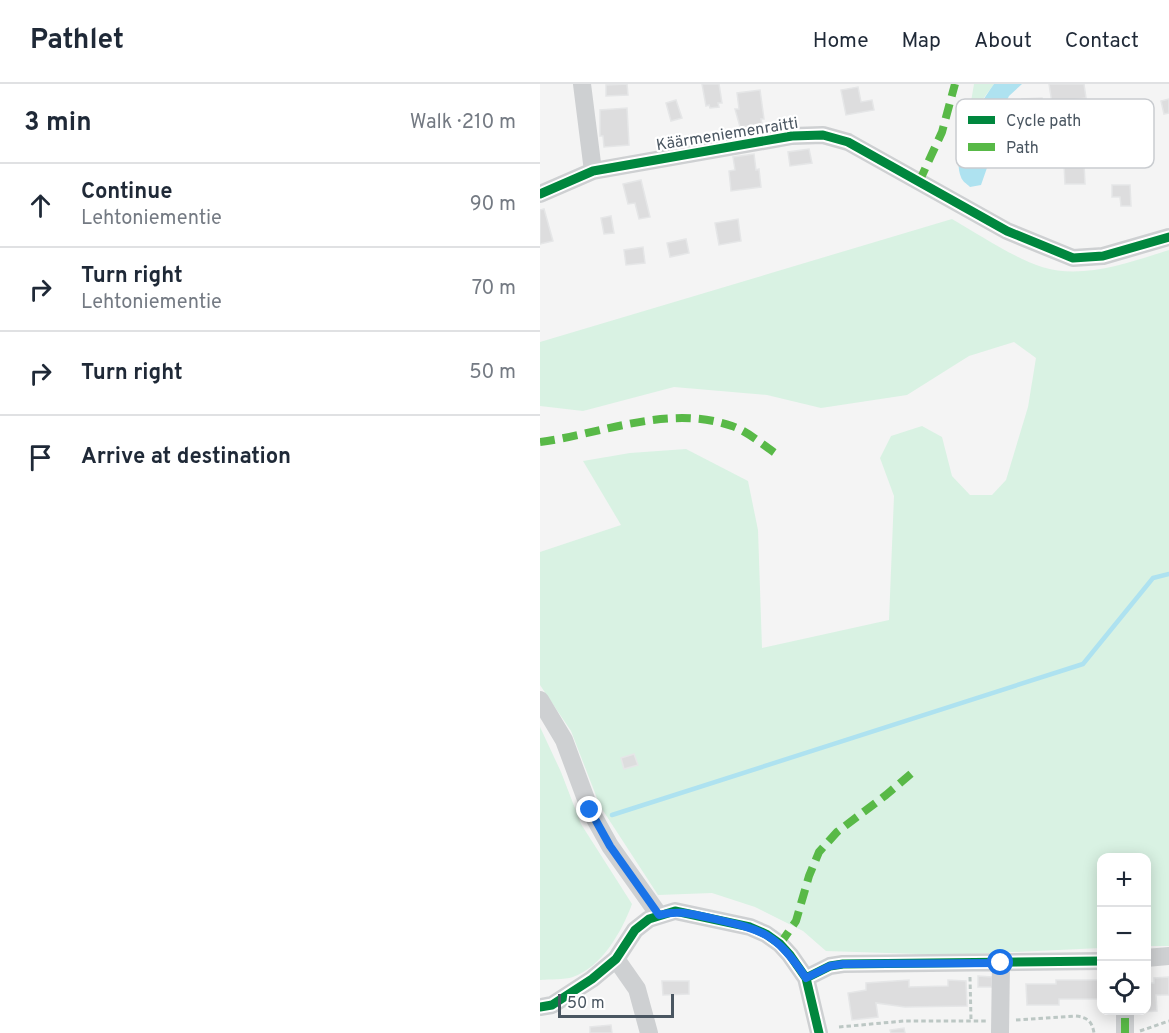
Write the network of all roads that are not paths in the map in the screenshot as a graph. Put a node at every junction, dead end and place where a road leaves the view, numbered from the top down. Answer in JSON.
{"nodes":[{"id":1,"x":582,"y":84,"type":"edge"},
{"id":2,"x":593,"y":171,"type":"junction"},
{"id":3,"x":540,"y":194,"type":"edge"},
{"id":4,"x":1169,"y":237,"type":"edge"},
{"id":5,"x":540,"y":700,"type":"edge"},
{"id":6,"x":654,"y":917,"type":"junction"},
{"id":7,"x":1169,"y":956,"type":"edge"},
{"id":8,"x":1151,"y":958,"type":"edge"},
{"id":9,"x":616,"y":959,"type":"junction"},
{"id":10,"x":1097,"y":961,"type":"edge"},
{"id":11,"x":1001,"y":963,"type":"junction"},
{"id":12,"x":806,"y":978,"type":"junction"},
{"id":13,"x":540,"y":1007,"type":"edge"},
{"id":14,"x":1125,"y":1015,"type":"edge"},
{"id":15,"x":1000,"y":1027,"type":"edge"},
{"id":16,"x":649,"y":1033,"type":"edge"},
{"id":17,"x":819,"y":1033,"type":"edge"},
{"id":18,"x":1125,"y":1033,"type":"edge"}],
"edges":[{"from":1,"to":2,"type":"street"},
{"from":2,"to":3,"type":"street","name":"Käärmeniemenraitti"},
{"from":2,"to":4,"type":"street","name":"Käärmeniemenraitti"},
{"from":5,"to":6,"type":"street"},
{"from":6,"to":9,"type":"street"},
{"from":6,"to":12,"type":"street"},
{"from":7,"to":8,"type":"street"},
{"from":9,"to":13,"type":"street"},
{"from":9,"to":16,"type":"street"},
{"from":10,"to":11,"type":"street"},
{"from":11,"to":12,"type":"street"},
{"from":11,"to":15,"type":"street"},
{"from":12,"to":17,"type":"street"},
{"from":14,"to":18,"type":"street"}]}
